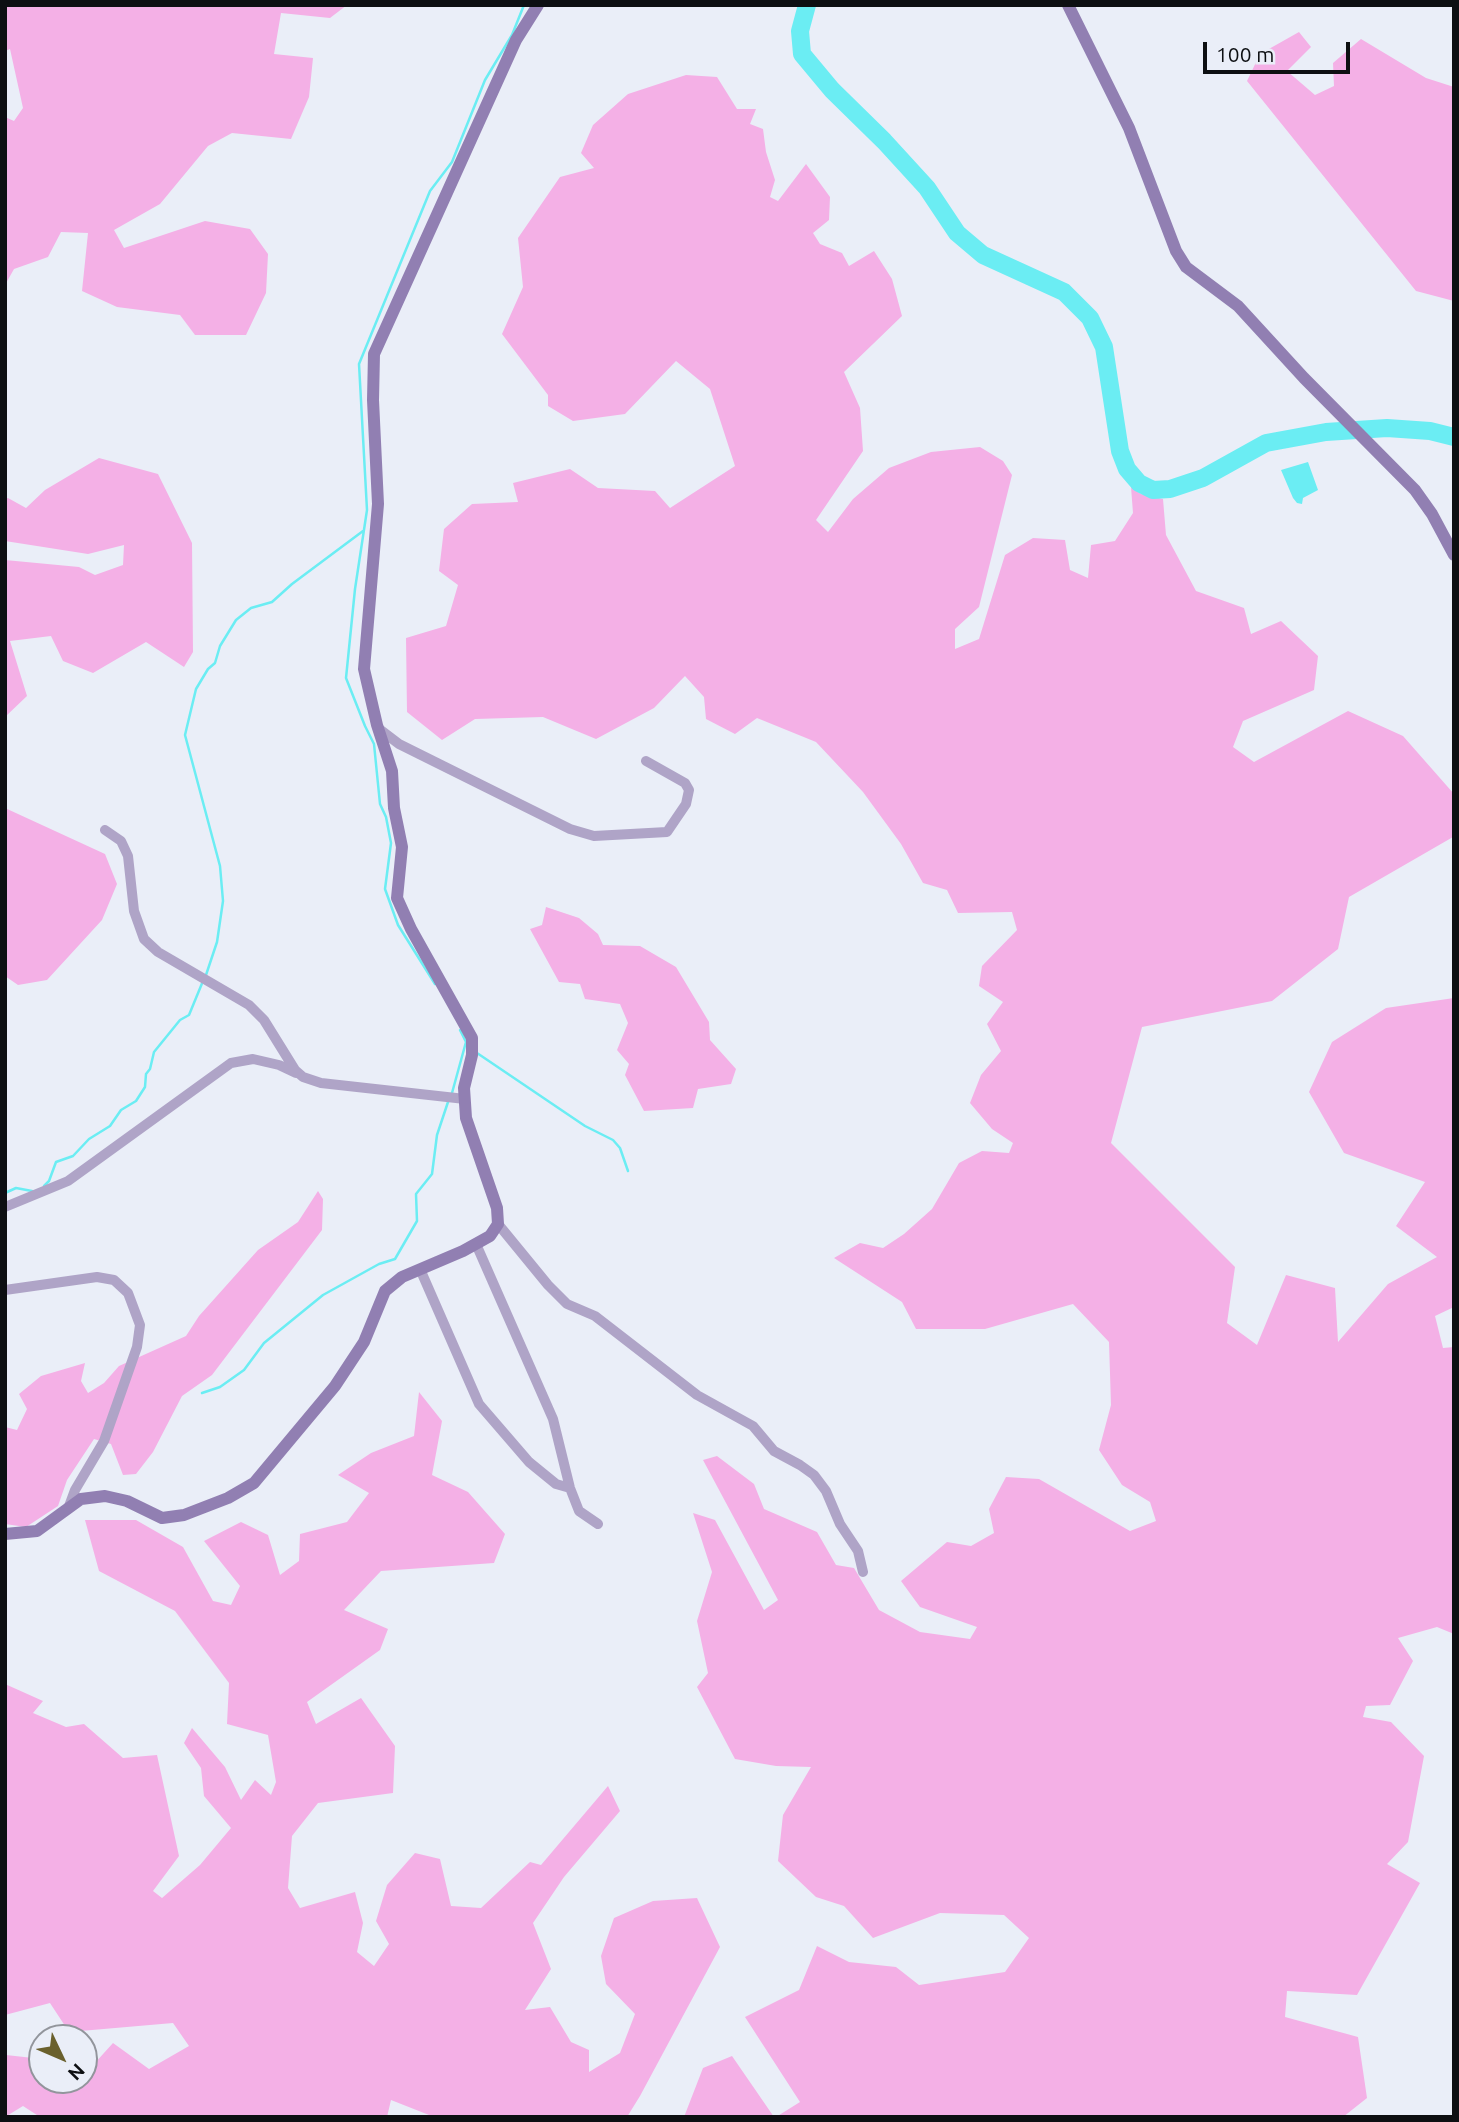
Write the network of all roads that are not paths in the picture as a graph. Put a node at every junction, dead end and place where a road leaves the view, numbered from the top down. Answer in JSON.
{"nodes":[{"id":1,"x":538,"y":5,"type":"edge"},
{"id":2,"x":1068,"y":5,"type":"edge"},
{"id":3,"x":1454,"y":555,"type":"edge"},
{"id":4,"x":378,"y":728,"type":"junction"},
{"id":5,"x":646,"y":761,"type":"dead end"},
{"id":6,"x":105,"y":830,"type":"dead end"},
{"id":7,"x":303,"y":1077,"type":"junction"},
{"id":8,"x":465,"y":1099,"type":"junction"},
{"id":9,"x":5,"y":1207,"type":"edge"},
{"id":10,"x":498,"y":1224,"type":"junction"},
{"id":11,"x":476,"y":1244,"type":"junction"},
{"id":12,"x":420,"y":1269,"type":"junction"},
{"id":13,"x":5,"y":1290,"type":"edge"},
{"id":14,"x":570,"y":1488,"type":"junction"},
{"id":15,"x":68,"y":1509,"type":"junction"},
{"id":16,"x":598,"y":1524,"type":"dead end"},
{"id":17,"x":5,"y":1534,"type":"edge"},
{"id":18,"x":863,"y":1572,"type":"dead end"}],
"edges":[{"from":1,"to":4,"type":"street"},
{"from":2,"to":3,"type":"street"},
{"from":4,"to":5,"type":"street"},
{"from":4,"to":8,"type":"street"},
{"from":6,"to":7,"type":"street"},
{"from":7,"to":8,"type":"street"},
{"from":7,"to":9,"type":"street"},
{"from":8,"to":10,"type":"street"},
{"from":10,"to":11,"type":"street"},
{"from":10,"to":18,"type":"street"},
{"from":11,"to":12,"type":"street"},
{"from":11,"to":14,"type":"street"},
{"from":12,"to":14,"type":"street"},
{"from":12,"to":15,"type":"street"},
{"from":13,"to":15,"type":"street"},
{"from":14,"to":16,"type":"street"},
{"from":15,"to":17,"type":"street"}]}
